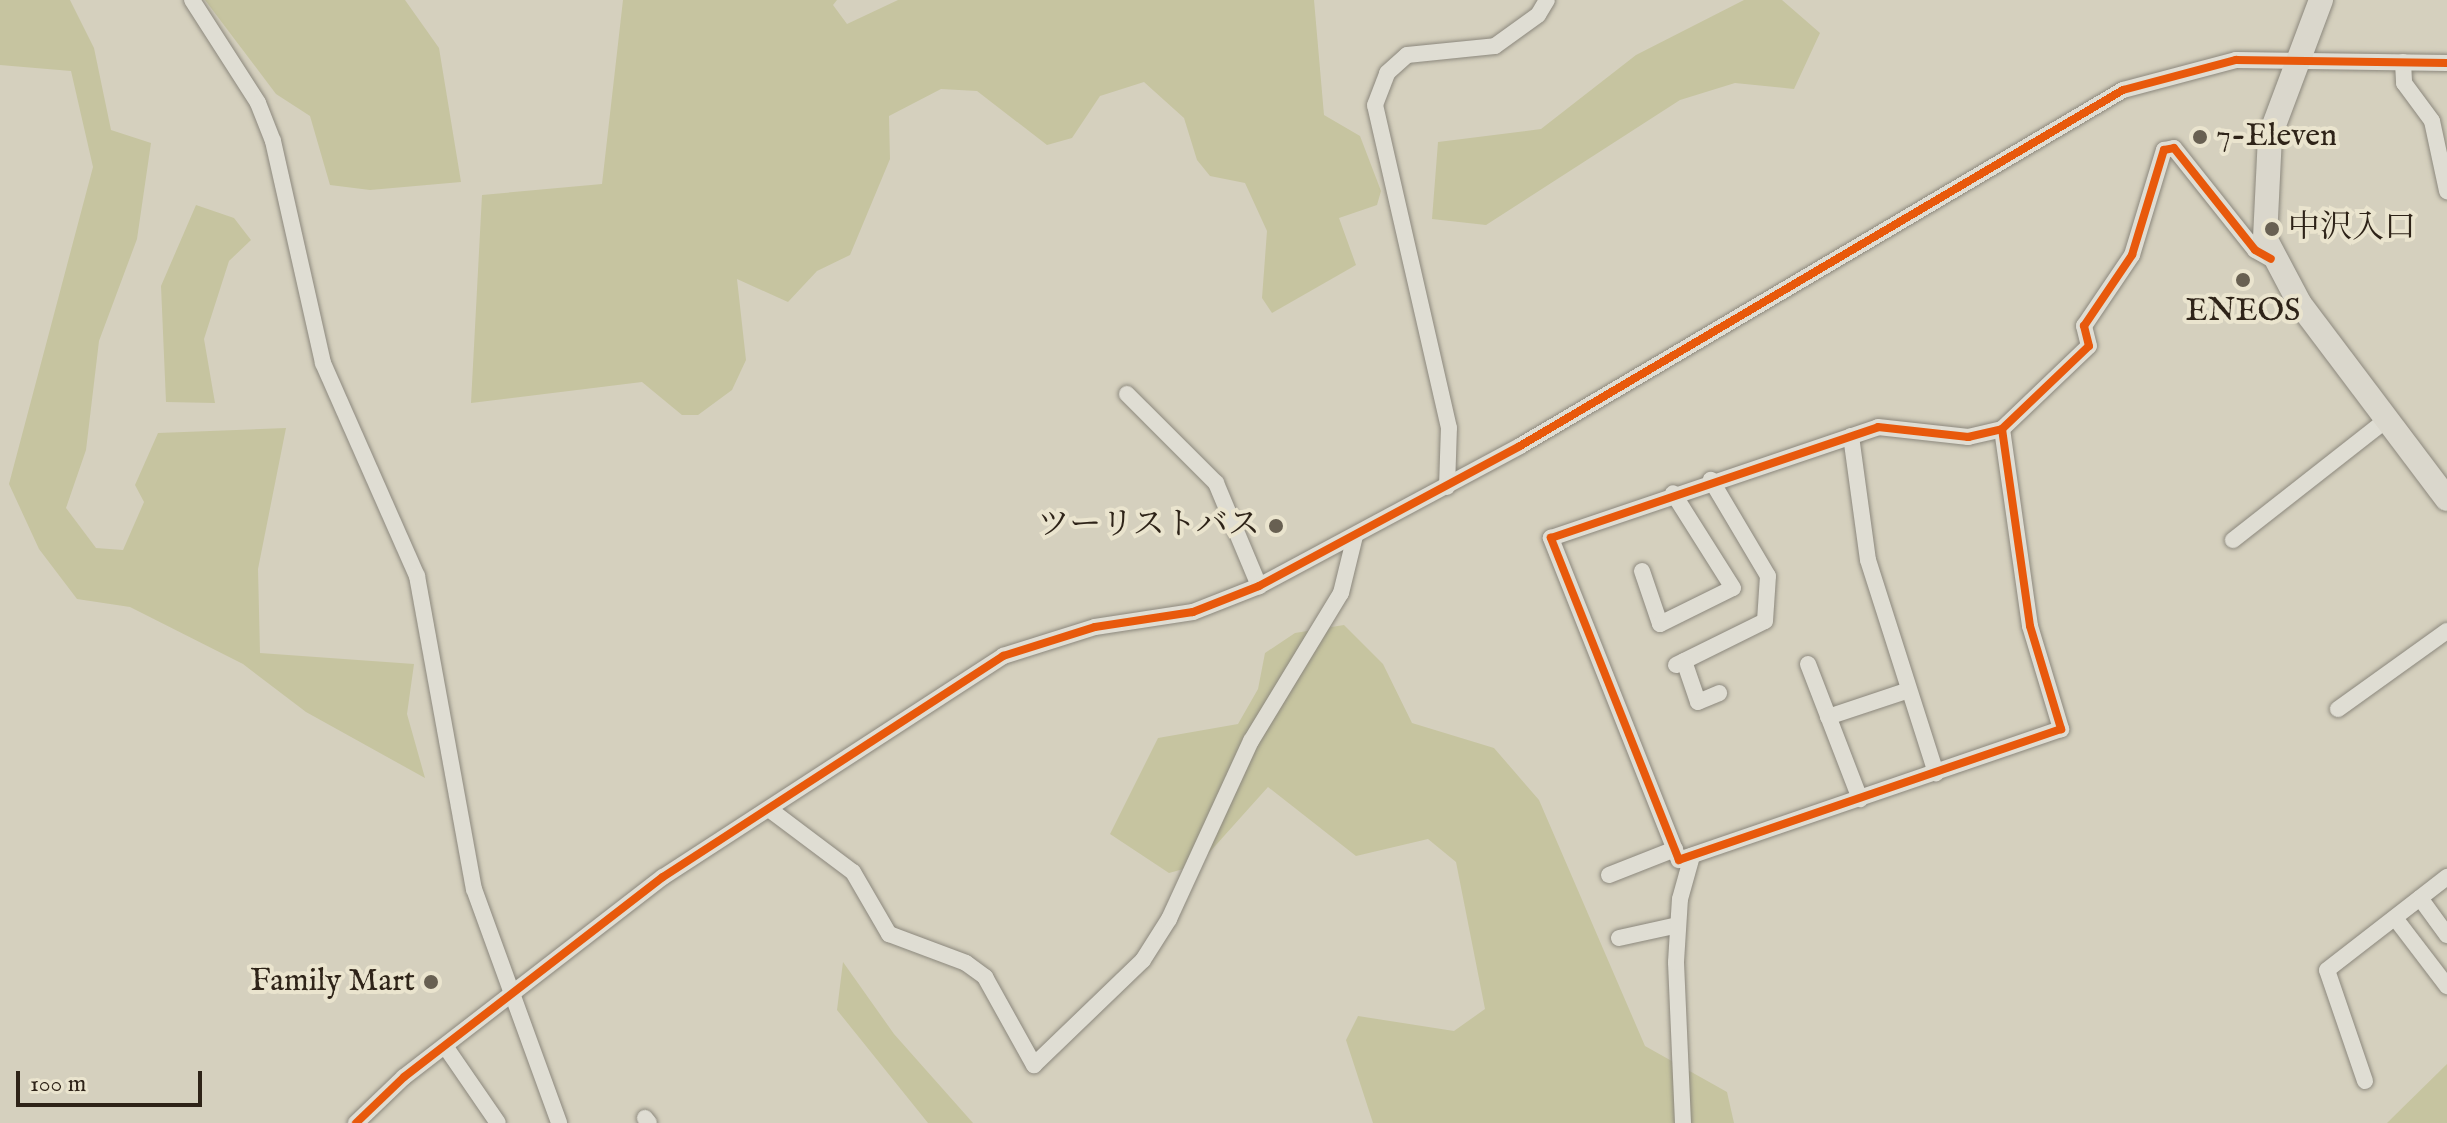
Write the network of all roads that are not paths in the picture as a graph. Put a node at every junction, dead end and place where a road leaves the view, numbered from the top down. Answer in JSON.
{"nodes":[{"id":1,"x":192,"y":0,"type":"edge"},
{"id":2,"x":1547,"y":0,"type":"edge"},
{"id":3,"x":2321,"y":0,"type":"edge"},
{"id":4,"x":2299,"y":58,"type":"junction"},
{"id":5,"x":2403,"y":62,"type":"junction"},
{"id":6,"x":2447,"y":63,"type":"edge"},
{"id":7,"x":2447,"y":191,"type":"edge"},
{"id":8,"x":2271,"y":259,"type":"junction"},
{"id":9,"x":1127,"y":394,"type":"dead end"},
{"id":10,"x":2386,"y":420,"type":"junction"},
{"id":11,"x":2002,"y":429,"type":"junction"},
{"id":12,"x":1851,"y":436,"type":"junction"},
{"id":13,"x":1711,"y":480,"type":"junction"},
{"id":14,"x":1447,"y":487,"type":"junction"},
{"id":15,"x":1673,"y":493,"type":"junction"},
{"id":16,"x":2447,"y":499,"type":"edge"},
{"id":17,"x":1355,"y":536,"type":"junction"},
{"id":18,"x":2233,"y":540,"type":"dead end"},
{"id":19,"x":1642,"y":571,"type":"dead end"},
{"id":20,"x":1259,"y":586,"type":"junction"},
{"id":21,"x":2446,"y":635,"type":"edge"},
{"id":22,"x":1808,"y":664,"type":"dead end"},
{"id":23,"x":1909,"y":690,"type":"junction"},
{"id":24,"x":1719,"y":693,"type":"dead end"},
{"id":25,"x":2338,"y":709,"type":"dead end"},
{"id":26,"x":1828,"y":717,"type":"junction"},
{"id":27,"x":1936,"y":773,"type":"junction"},
{"id":28,"x":1860,"y":799,"type":"junction"},
{"id":29,"x":769,"y":809,"type":"junction"},
{"id":30,"x":1675,"y":849,"type":"junction"},
{"id":31,"x":1692,"y":856,"type":"junction"},
{"id":32,"x":1609,"y":875,"type":"dead end"},
{"id":33,"x":2447,"y":877,"type":"edge"},
{"id":34,"x":2420,"y":898,"type":"junction"},
{"id":35,"x":2395,"y":918,"type":"junction"},
{"id":36,"x":1678,"y":925,"type":"junction"},
{"id":37,"x":2447,"y":935,"type":"edge"},
{"id":38,"x":1619,"y":938,"type":"dead end"},
{"id":39,"x":2447,"y":986,"type":"edge"},
{"id":40,"x":512,"y":994,"type":"junction"},
{"id":41,"x":445,"y":1046,"type":"junction"},
{"id":42,"x":2365,"y":1081,"type":"dead end"},
{"id":43,"x":356,"y":1123,"type":"edge"},
{"id":44,"x":498,"y":1123,"type":"edge"},
{"id":45,"x":559,"y":1123,"type":"edge"},
{"id":46,"x":1683,"y":1123,"type":"edge"}],
"edges":[{"from":1,"to":40,"type":"street"},
{"from":2,"to":14,"type":"street"},
{"from":3,"to":4,"type":"highway"},
{"from":4,"to":5,"type":"street"},
{"from":4,"to":8,"type":"highway"},
{"from":4,"to":14,"type":"street"},
{"from":5,"to":6,"type":"street"},
{"from":5,"to":7,"type":"street"},
{"from":8,"to":10,"type":"highway"},
{"from":8,"to":11,"type":"street"},
{"from":9,"to":20,"type":"street"},
{"from":10,"to":16,"type":"highway"},
{"from":10,"to":18,"type":"street"},
{"from":11,"to":12,"type":"street"},
{"from":11,"to":27,"type":"street"},
{"from":12,"to":13,"type":"street"},
{"from":12,"to":23,"type":"street"},
{"from":13,"to":15,"type":"street"},
{"from":13,"to":24,"type":"street"},
{"from":14,"to":17,"type":"street"},
{"from":15,"to":19,"type":"street"},
{"from":15,"to":30,"type":"street"},
{"from":17,"to":20,"type":"street"},
{"from":17,"to":29,"type":"street"},
{"from":20,"to":29,"type":"street"},
{"from":21,"to":25,"type":"street"},
{"from":22,"to":26,"type":"street"},
{"from":23,"to":26,"type":"street"},
{"from":23,"to":27,"type":"street"},
{"from":26,"to":28,"type":"street"},
{"from":27,"to":28,"type":"street"},
{"from":28,"to":31,"type":"street"},
{"from":29,"to":40,"type":"street"},
{"from":30,"to":31,"type":"street"},
{"from":30,"to":32,"type":"street"},
{"from":31,"to":36,"type":"street"},
{"from":33,"to":34,"type":"street"},
{"from":34,"to":35,"type":"street"},
{"from":34,"to":37,"type":"street"},
{"from":35,"to":39,"type":"street"},
{"from":35,"to":42,"type":"street"},
{"from":36,"to":38,"type":"street"},
{"from":36,"to":46,"type":"street"},
{"from":40,"to":41,"type":"street"},
{"from":40,"to":45,"type":"street"},
{"from":41,"to":43,"type":"street"},
{"from":41,"to":44,"type":"street"}]}
